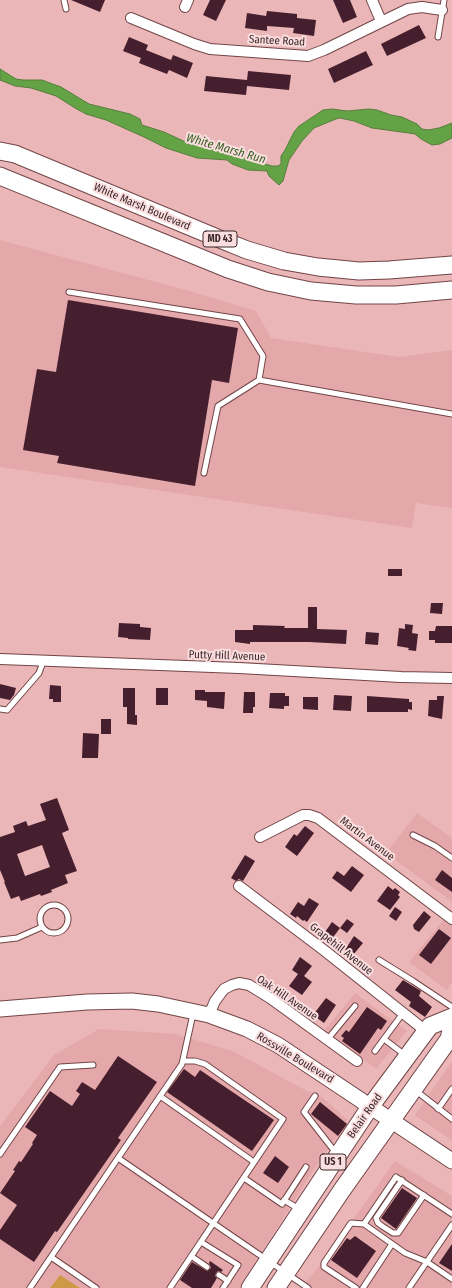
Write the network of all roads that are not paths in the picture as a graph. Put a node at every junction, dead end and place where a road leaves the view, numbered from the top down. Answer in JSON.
{"nodes":[{"id":1,"x":64,"y":0,"type":"edge"},
{"id":2,"x":372,"y":0,"type":"edge"},
{"id":3,"x":443,"y":5,"type":"edge"},
{"id":4,"x":66,"y":9,"type":"dead end"},
{"id":5,"x":130,"y":18,"type":"dead end"},
{"id":6,"x":381,"y":21,"type":"junction"},
{"id":7,"x":438,"y":37,"type":"dead end"},
{"id":8,"x":0,"y":142,"type":"edge"},
{"id":9,"x":0,"y":151,"type":"edge"},
{"id":10,"x":32,"y":161,"type":"junction"},
{"id":11,"x":0,"y":176,"type":"edge"},
{"id":12,"x":452,"y":260,"type":"edge"},
{"id":13,"x":452,"y":265,"type":"edge"},
{"id":14,"x":350,"y":270,"type":"junction"},
{"id":15,"x":452,"y":289,"type":"edge"},
{"id":16,"x":69,"y":292,"type":"dead end"},
{"id":17,"x":259,"y":380,"type":"junction"},
{"id":18,"x":452,"y":414,"type":"edge"},
{"id":19,"x":204,"y":473,"type":"dead end"},
{"id":20,"x":0,"y":659,"type":"edge"},
{"id":21,"x":43,"y":662,"type":"junction"},
{"id":22,"x":452,"y":678,"type":"edge"},
{"id":23,"x":0,"y":709,"type":"edge"},
{"id":24,"x":413,"y":835,"type":"dead end"},
{"id":25,"x":260,"y":836,"type":"dead end"},
{"id":26,"x":452,"y":858,"type":"edge"},
{"id":27,"x":239,"y":886,"type":"dead end"},
{"id":28,"x":452,"y":919,"type":"edge"},
{"id":29,"x":42,"y":927,"type":"junction"},
{"id":30,"x":0,"y":940,"type":"edge"},
{"id":31,"x":379,"y":960,"type":"dead end"},
{"id":32,"x":354,"y":1006,"type":"dead end"},
{"id":33,"x":452,"y":1007,"type":"edge"},
{"id":34,"x":0,"y":1009,"type":"edge"},
{"id":35,"x":193,"y":1011,"type":"junction"},
{"id":36,"x":403,"y":1013,"type":"junction"},
{"id":37,"x":209,"y":1015,"type":"junction"},
{"id":38,"x":452,"y":1017,"type":"edge"},
{"id":39,"x":452,"y":1026,"type":"edge"},
{"id":40,"x":426,"y":1032,"type":"junction"},
{"id":41,"x":384,"y":1039,"type":"junction"},
{"id":42,"x":327,"y":1040,"type":"junction"},
{"id":43,"x":375,"y":1051,"type":"dead end"},
{"id":44,"x":408,"y":1057,"type":"junction"},
{"id":45,"x":183,"y":1061,"type":"junction"},
{"id":46,"x":357,"y":1062,"type":"dead end"},
{"id":47,"x":93,"y":1065,"type":"dead end"},
{"id":48,"x":414,"y":1089,"type":"junction"},
{"id":49,"x":452,"y":1089,"type":"edge"},
{"id":50,"x":160,"y":1096,"type":"junction"},
{"id":51,"x":315,"y":1096,"type":"dead end"},
{"id":52,"x":370,"y":1107,"type":"junction"},
{"id":53,"x":438,"y":1109,"type":"junction"},
{"id":54,"x":452,"y":1119,"type":"edge"},
{"id":55,"x":391,"y":1122,"type":"junction"},
{"id":56,"x":0,"y":1154,"type":"edge"},
{"id":57,"x":338,"y":1155,"type":"junction"},
{"id":58,"x":118,"y":1158,"type":"junction"},
{"id":59,"x":452,"y":1161,"type":"edge"},
{"id":60,"x":254,"y":1162,"type":"junction"},
{"id":61,"x":306,"y":1167,"type":"dead end"},
{"id":62,"x":244,"y":1178,"type":"junction"},
{"id":63,"x":402,"y":1180,"type":"junction"},
{"id":64,"x":424,"y":1195,"type":"junction"},
{"id":65,"x":284,"y":1200,"type":"junction"},
{"id":66,"x":301,"y":1210,"type":"junction"},
{"id":67,"x":452,"y":1214,"type":"edge"},
{"id":68,"x":213,"y":1224,"type":"junction"},
{"id":69,"x":364,"y":1224,"type":"junction"},
{"id":70,"x":452,"y":1225,"type":"edge"},
{"id":71,"x":201,"y":1242,"type":"junction"},
{"id":72,"x":392,"y":1244,"type":"junction"},
{"id":73,"x":191,"y":1256,"type":"junction"},
{"id":74,"x":51,"y":1257,"type":"junction"},
{"id":75,"x":268,"y":1260,"type":"junction"},
{"id":76,"x":427,"y":1262,"type":"junction"},
{"id":77,"x":207,"y":1266,"type":"dead end"},
{"id":78,"x":286,"y":1273,"type":"junction"},
{"id":79,"x":219,"y":1275,"type":"dead end"},
{"id":80,"x":452,"y":1279,"type":"edge"},
{"id":81,"x":228,"y":1281,"type":"junction"},
{"id":82,"x":30,"y":1288,"type":"edge"},
{"id":83,"x":96,"y":1288,"type":"edge"},
{"id":84,"x":170,"y":1288,"type":"edge"},
{"id":85,"x":223,"y":1288,"type":"edge"},
{"id":86,"x":250,"y":1288,"type":"edge"},
{"id":87,"x":276,"y":1288,"type":"edge"},
{"id":88,"x":308,"y":1288,"type":"edge"},
{"id":89,"x":356,"y":1288,"type":"edge"},
{"id":90,"x":363,"y":1288,"type":"edge"},
{"id":91,"x":409,"y":1288,"type":"edge"}],
"edges":[{"from":1,"to":4,"type":"lane"},
{"from":2,"to":6,"type":"street"},
{"from":3,"to":6,"type":"street","name":"Santee Road"},
{"from":3,"to":7,"type":"lane"},
{"from":5,"to":6,"type":"street","name":"Santee Road"},
{"from":8,"to":10,"type":"highway"},
{"from":9,"to":10,"type":"highway","name":"White Marsh Boulevard","number":"MD 43"},
{"from":10,"to":14,"type":"highway","name":"White Marsh Boulevard","number":"MD 43"},
{"from":11,"to":15,"type":"highway","number":"MD 43"},
{"from":12,"to":14,"type":"highway"},
{"from":13,"to":14,"type":"highway","name":"White Marsh Boulevard","number":"MD 43"},
{"from":16,"to":17,"type":"lane"},
{"from":17,"to":18,"type":"lane"},
{"from":17,"to":19,"type":"lane"},
{"from":20,"to":21,"type":"street","name":"Putty Hill Avenue"},
{"from":21,"to":22,"type":"street","name":"Putty Hill Avenue"},
{"from":21,"to":23,"type":"lane"},
{"from":24,"to":26,"type":"lane"},
{"from":25,"to":28,"type":"street","name":"Martin Avenue"},
{"from":27,"to":36,"type":"street","name":"Grapehill Avenue"},
{"from":29,"to":29,"type":"lane"},
{"from":29,"to":30,"type":"lane"},
{"from":31,"to":33,"type":"lane"},
{"from":32,"to":42,"type":"lane"},
{"from":34,"to":35,"type":"main road","name":"Rossville Boulevard"},
{"from":35,"to":37,"type":"main road","name":"Rossville Boulevard"},
{"from":35,"to":45,"type":"lane"},
{"from":36,"to":40,"type":"street","name":"Grapehill Avenue"},
{"from":36,"to":41,"type":"lane"},
{"from":37,"to":42,"type":"street","name":"Oak Hill Avenue"},
{"from":37,"to":52,"type":"main road","name":"Rossville Boulevard"},
{"from":38,"to":40,"type":"highway","name":"Belair Road","number":"US 1"},
{"from":39,"to":48,"type":"highway","number":"US 1"},
{"from":40,"to":44,"type":"highway","name":"Belair Road","number":"US 1"},
{"from":41,"to":43,"type":"lane"},
{"from":41,"to":44,"type":"lane"},
{"from":42,"to":46,"type":"street","name":"Oak Hill Avenue"},
{"from":44,"to":52,"type":"highway","name":"Belair Road","number":"US 1"},
{"from":45,"to":50,"type":"lane"},
{"from":45,"to":60,"type":"lane"},
{"from":47,"to":56,"type":"lane"},
{"from":48,"to":53,"type":"lane"},
{"from":48,"to":55,"type":"highway","number":"US 1"},
{"from":49,"to":53,"type":"lane"},
{"from":50,"to":58,"type":"lane"},
{"from":50,"to":60,"type":"lane"},
{"from":51,"to":57,"type":"lane"},
{"from":52,"to":55,"type":"main road","name":"Rossville Boulevard"},
{"from":52,"to":57,"type":"highway","name":"Belair Road","number":"US 1"},
{"from":53,"to":54,"type":"lane"},
{"from":55,"to":59,"type":"main road","name":"Rossville Boulevard"},
{"from":55,"to":78,"type":"highway","number":"US 1"},
{"from":57,"to":66,"type":"highway","name":"Belair Road","number":"US 1"},
{"from":58,"to":68,"type":"lane"},
{"from":58,"to":74,"type":"lane"},
{"from":60,"to":62,"type":"lane"},
{"from":61,"to":65,"type":"lane"},
{"from":62,"to":65,"type":"lane"},
{"from":62,"to":68,"type":"lane"},
{"from":63,"to":64,"type":"lane"},
{"from":63,"to":64,"type":"lane"},
{"from":63,"to":69,"type":"lane"},
{"from":64,"to":67,"type":"lane"},
{"from":65,"to":66,"type":"lane"},
{"from":66,"to":75,"type":"highway","name":"Belair Road","number":"US 1"},
{"from":68,"to":71,"type":"lane"},
{"from":68,"to":75,"type":"lane"},
{"from":69,"to":72,"type":"lane"},
{"from":69,"to":89,"type":"lane"},
{"from":70,"to":76,"type":"lane"},
{"from":71,"to":73,"type":"lane"},
{"from":71,"to":81,"type":"lane"},
{"from":72,"to":76,"type":"lane"},
{"from":72,"to":90,"type":"lane"},
{"from":73,"to":77,"type":"lane"},
{"from":73,"to":84,"type":"lane"},
{"from":74,"to":82,"type":"lane"},
{"from":74,"to":83,"type":"lane"},
{"from":75,"to":78,"type":"lane"},
{"from":75,"to":86,"type":"highway","name":"Belair Road","number":"US 1"},
{"from":76,"to":80,"type":"lane"},
{"from":76,"to":91,"type":"lane"},
{"from":78,"to":87,"type":"highway","number":"US 1"},
{"from":78,"to":88,"type":"lane"},
{"from":79,"to":81,"type":"lane"},
{"from":81,"to":85,"type":"lane"}]}
